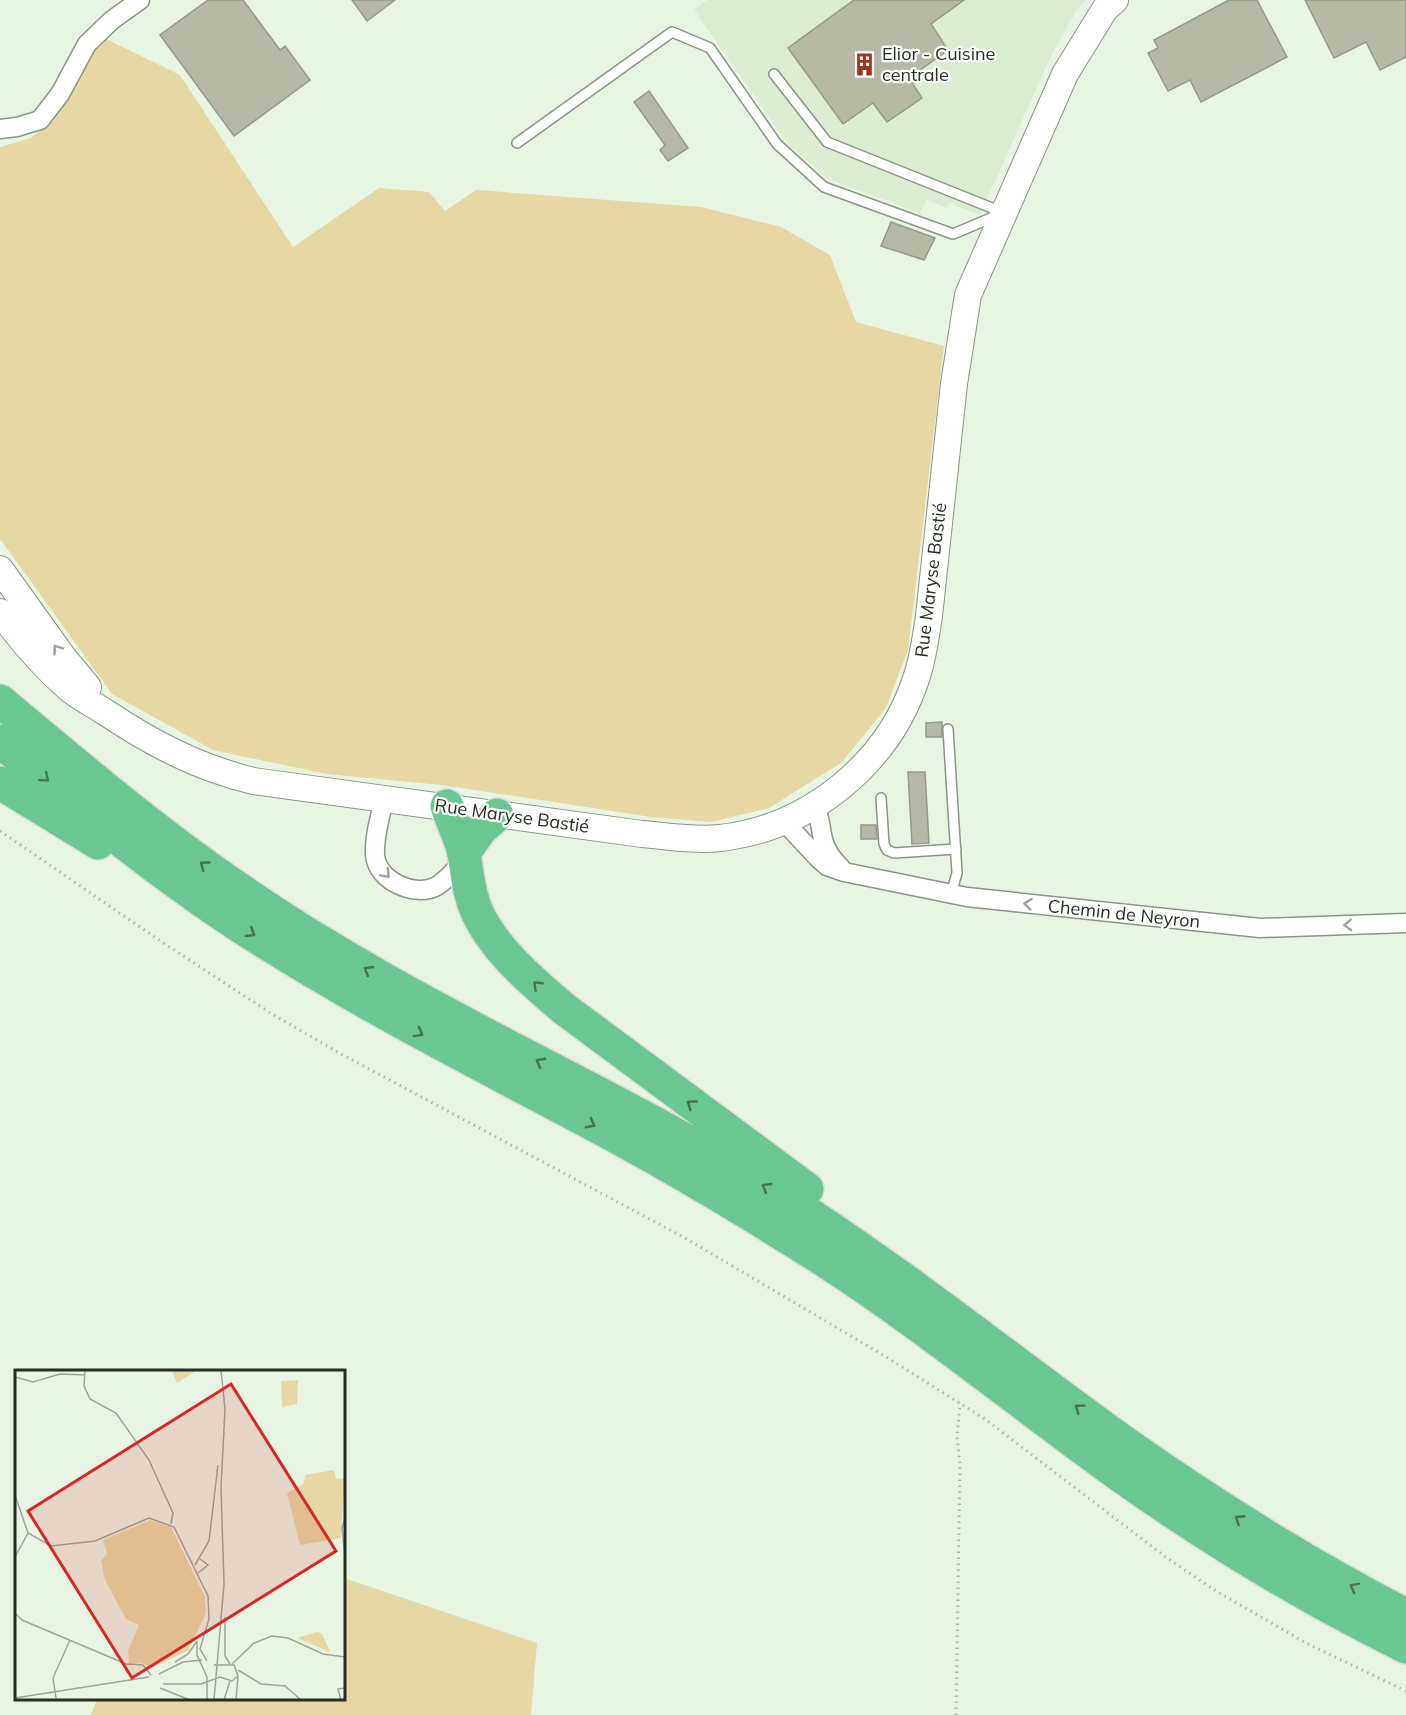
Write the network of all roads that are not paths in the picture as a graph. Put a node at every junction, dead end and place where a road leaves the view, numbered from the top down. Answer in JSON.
{"nodes":[{"id":1,"x":140,"y":0,"type":"edge"},
{"id":2,"x":1116,"y":0,"type":"edge"},
{"id":3,"x":774,"y":74,"type":"dead end"},
{"id":4,"x":0,"y":129,"type":"edge"},
{"id":5,"x":517,"y":143,"type":"dead end"},
{"id":6,"x":1004,"y":213,"type":"junction"},
{"id":7,"x":0,"y":569,"type":"edge"},
{"id":8,"x":0,"y":612,"type":"edge"},
{"id":9,"x":0,"y":702,"type":"edge"},
{"id":10,"x":123,"y":724,"type":"junction"},
{"id":11,"x":948,"y":729,"type":"dead end"},
{"id":12,"x":0,"y":741,"type":"edge"},
{"id":13,"x":0,"y":783,"type":"edge"},
{"id":14,"x":881,"y":798,"type":"dead end"},
{"id":15,"x":384,"y":800,"type":"junction"},
{"id":16,"x":815,"y":805,"type":"junction"},
{"id":17,"x":447,"y":806,"type":"junction"},
{"id":18,"x":497,"y":815,"type":"junction"},
{"id":19,"x":786,"y":820,"type":"junction"},
{"id":20,"x":956,"y":849,"type":"junction"},
{"id":21,"x":464,"y":857,"type":"junction"},
{"id":22,"x":844,"y":872,"type":"junction"},
{"id":23,"x":959,"y":896,"type":"junction"},
{"id":24,"x":224,"y":916,"type":"junction"},
{"id":25,"x":1406,"y":923,"type":"edge"},
{"id":26,"x":969,"y":1327,"type":"junction"},
{"id":27,"x":1406,"y":1615,"type":"edge"},
{"id":28,"x":1406,"y":1647,"type":"edge"}],
"edges":[{"from":1,"to":4,"type":"street"},
{"from":2,"to":6,"type":"main road","name":"Rue Maryse Bastié"},
{"from":3,"to":6,"type":"lane"},
{"from":5,"to":6,"type":"lane"},
{"from":6,"to":16,"type":"main road","name":"Rue Maryse Bastié"},
{"from":10,"to":7,"type":"main road","name":"Rue Maryse Bastié","one_way":true},
{"from":8,"to":10,"type":"main road","name":"Rue Maryse Bastié"},
{"from":26,"to":9,"type":"highway","one_way":true},
{"from":10,"to":15,"type":"main road","name":"Rue Maryse Bastié"},
{"from":11,"to":20,"type":"lane"},
{"from":12,"to":24,"type":"highway","one_way":true},
{"from":13,"to":24,"type":"highway"},
{"from":14,"to":20,"type":"lane"},
{"from":15,"to":17,"type":"main road","name":"Rue Maryse Bastié"},
{"from":15,"to":21,"type":"street","one_way":true},
{"from":16,"to":19,"type":"main road","name":"Rue Maryse Bastié"},
{"from":16,"to":22,"type":"street"},
{"from":17,"to":18,"type":"main road","name":"Rue Maryse Bastié"},
{"from":17,"to":21,"type":"highway"},
{"from":18,"to":19,"type":"main road","name":"Rue Maryse Bastié"},
{"from":18,"to":21,"type":"highway"},
{"from":19,"to":22,"type":"street","name":"Chemin de Neyron"},
{"from":20,"to":23,"type":"lane"},
{"from":26,"to":21,"type":"highway","one_way":true},
{"from":22,"to":23,"type":"street","name":"Chemin de Neyron"},
{"from":25,"to":23,"type":"street","name":"Chemin de Neyron","one_way":true},
{"from":24,"to":28,"type":"highway","one_way":true},
{"from":27,"to":26,"type":"highway","one_way":true}]}
